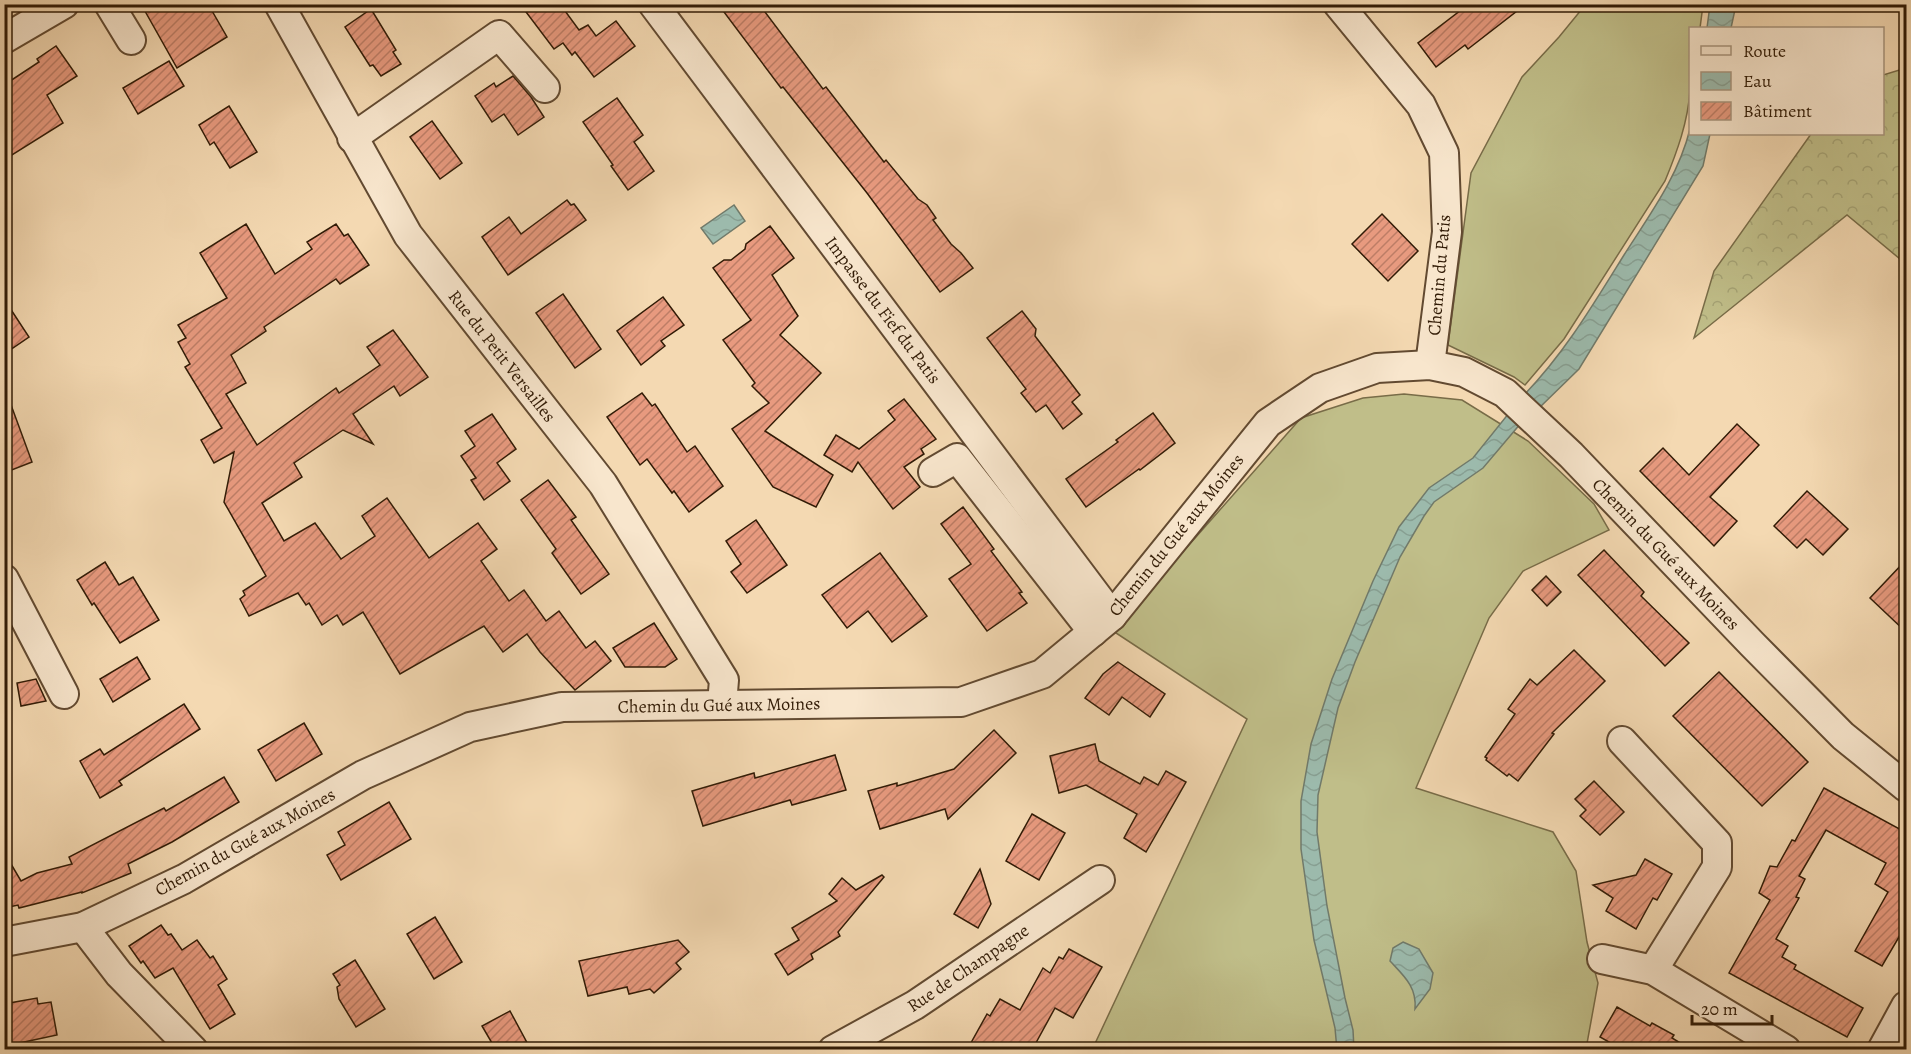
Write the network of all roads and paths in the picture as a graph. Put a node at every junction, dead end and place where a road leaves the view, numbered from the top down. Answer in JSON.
{"nodes":[{"id":1,"x":64,"y":4,"type":"edge"},
{"id":2,"x":109,"y":4,"type":"edge"},
{"id":3,"x":279,"y":4,"type":"edge"},
{"id":4,"x":653,"y":4,"type":"edge"},
{"id":5,"x":1338,"y":4,"type":"edge"},
{"id":6,"x":4,"y":39,"type":"edge"},
{"id":7,"x":131,"y":40,"type":"dead end"},
{"id":8,"x":545,"y":88,"type":"dead end"},
{"id":9,"x":352,"y":138,"type":"junction"},
{"id":10,"x":1430,"y":365,"type":"junction"},
{"id":11,"x":933,"y":472,"type":"dead end"},
{"id":12,"x":4,"y":579,"type":"edge"},
{"id":13,"x":1103,"y":624,"type":"junction"},
{"id":14,"x":64,"y":694,"type":"dead end"},
{"id":15,"x":722,"y":704,"type":"junction"},
{"id":16,"x":1622,"y":741,"type":"dead end"},
{"id":17,"x":1906,"y":787,"type":"edge"},
{"id":18,"x":1100,"y":880,"type":"dead end"},
{"id":19,"x":83,"y":927,"type":"junction"},
{"id":20,"x":4,"y":942,"type":"edge"},
{"id":21,"x":1602,"y":959,"type":"dead end"},
{"id":22,"x":1653,"y":970,"type":"junction"},
{"id":23,"x":1906,"y":1006,"type":"edge"},
{"id":24,"x":193,"y":1050,"type":"edge"},
{"id":25,"x":832,"y":1050,"type":"edge"},
{"id":26,"x":1786,"y":1050,"type":"edge"},
{"id":27,"x":1882,"y":1050,"type":"edge"}],
"edges":[{"from":1,"to":6,"type":"street"},
{"from":2,"to":7,"type":"street"},
{"from":3,"to":9,"type":"street","name":"Rue du Petit Versailles"},
{"from":4,"to":13,"type":"street","name":"Impasse du Fief du Patis"},
{"from":5,"to":10,"type":"street","name":"Chemin du Patis"},
{"from":8,"to":9,"type":"street"},
{"from":9,"to":15,"type":"street","name":"Rue du Petit Versailles"},
{"from":10,"to":13,"type":"street","name":"Chemin du Gué aux Moines"},
{"from":10,"to":17,"type":"street","name":"Chemin du Gué aux Moines"},
{"from":11,"to":13,"type":"street"},
{"from":12,"to":14,"type":"street"},
{"from":13,"to":15,"type":"street","name":"Chemin du Gué aux Moines"},
{"from":15,"to":19,"type":"street","name":"Chemin du Gué aux Moines"},
{"from":16,"to":22,"type":"street"},
{"from":18,"to":25,"type":"street","name":"Rue de Champagne"},
{"from":19,"to":20,"type":"street","name":"Chemin du Gué aux Moines"},
{"from":19,"to":24,"type":"street"},
{"from":21,"to":22,"type":"street"},
{"from":22,"to":26,"type":"street"},
{"from":23,"to":27,"type":"street"}]}
